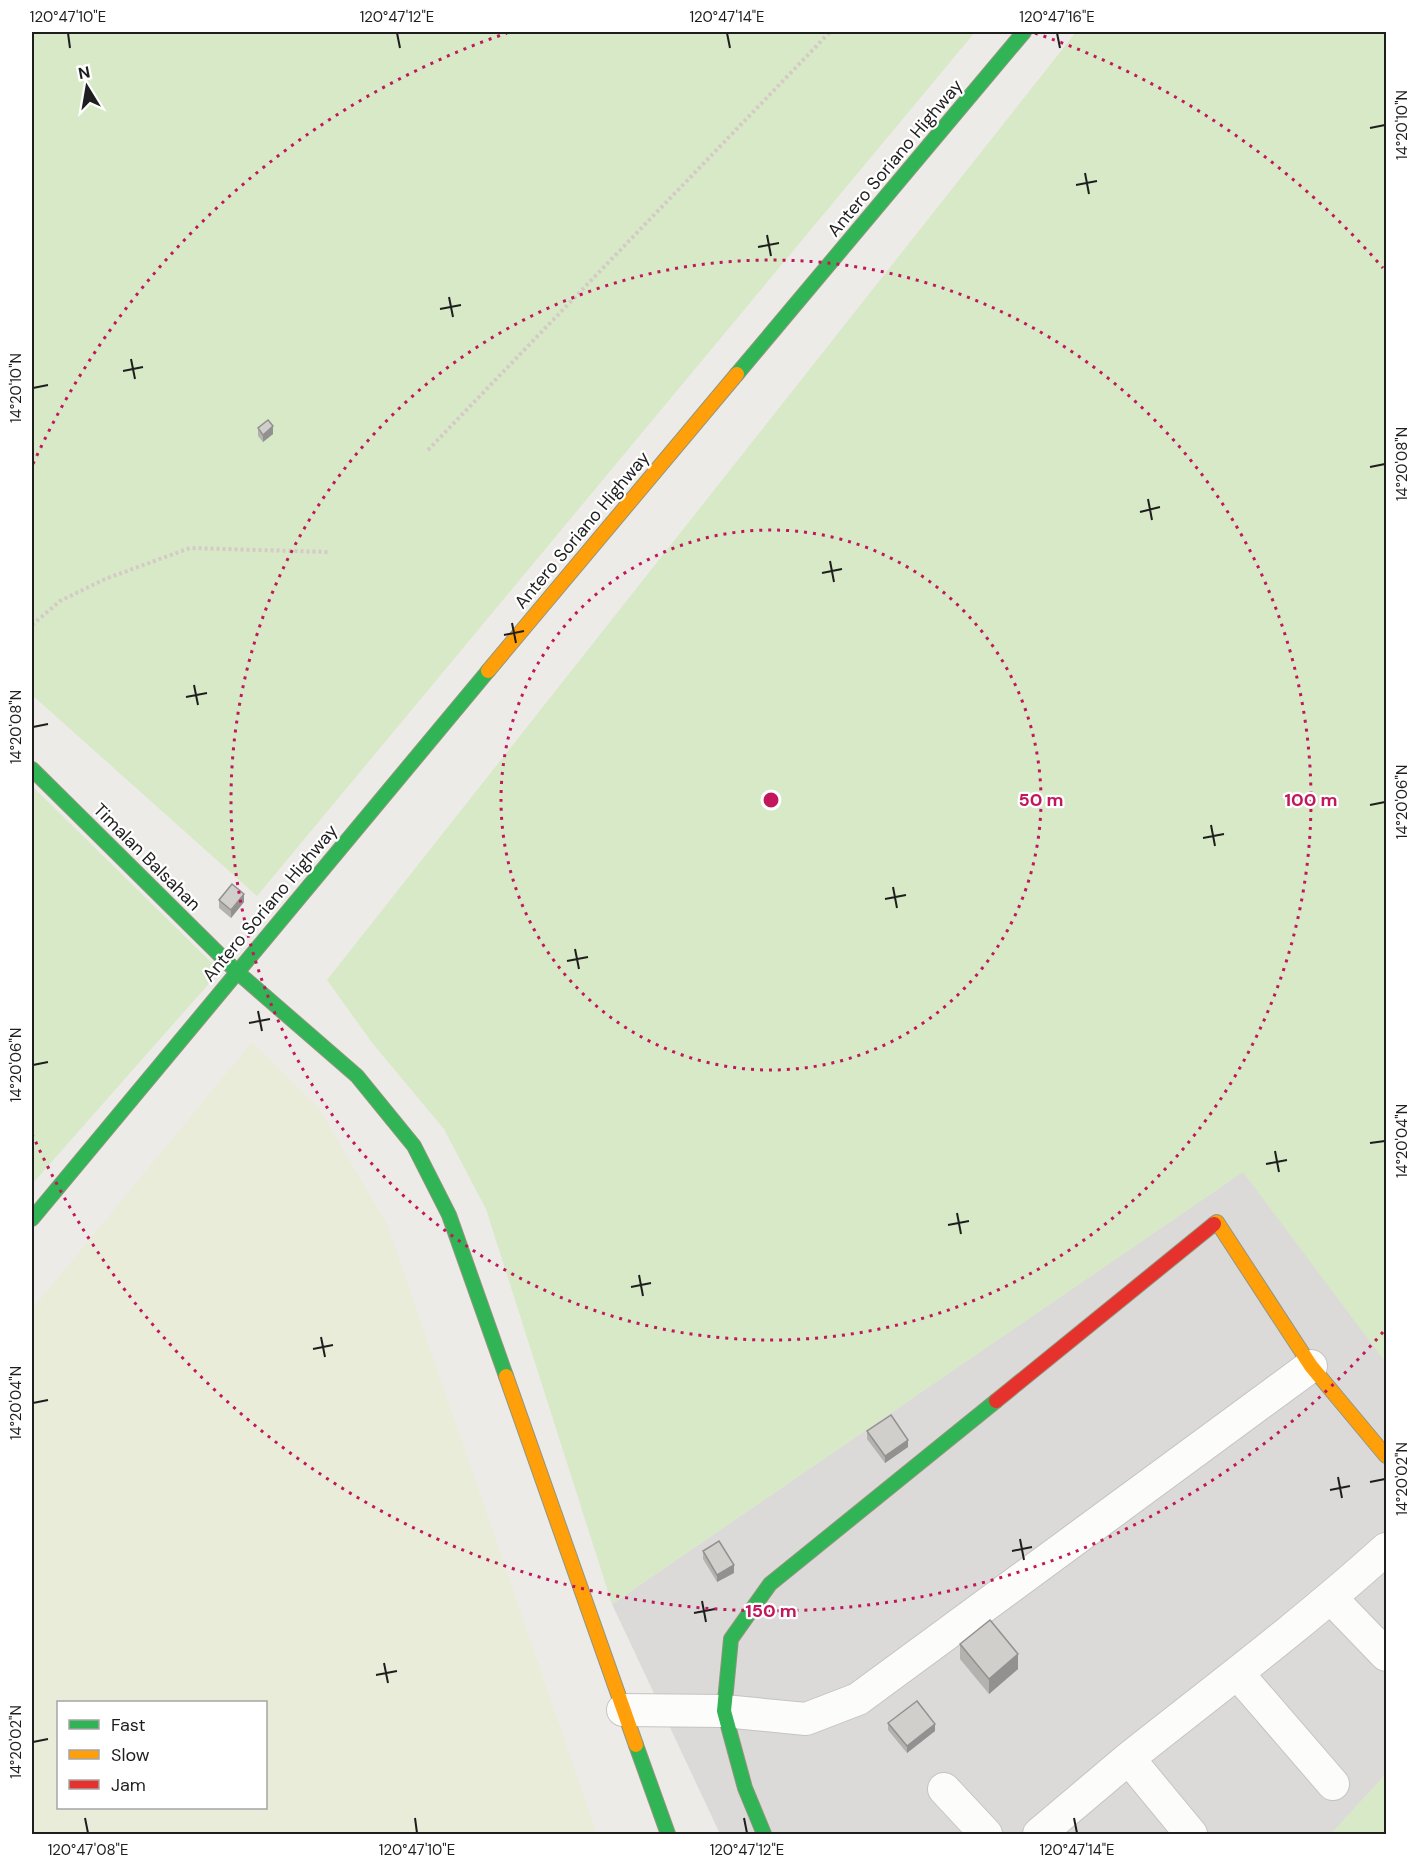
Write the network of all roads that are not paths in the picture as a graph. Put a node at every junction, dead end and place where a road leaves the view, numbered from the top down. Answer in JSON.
{"nodes":[{"id":1,"x":1024,"y":32,"type":"edge"},
{"id":2,"x":32,"y":769,"type":"edge"},
{"id":3,"x":236,"y":971,"type":"junction"},
{"id":4,"x":32,"y":1220,"type":"edge"},
{"id":5,"x":1311,"y":1366,"type":"junction"},
{"id":6,"x":1386,"y":1456,"type":"edge"},
{"id":7,"x":1386,"y":1549,"type":"edge"},
{"id":8,"x":1331,"y":1598,"type":"junction"},
{"id":9,"x":1386,"y":1655,"type":"edge"},
{"id":10,"x":1238,"y":1674,"type":"junction"},
{"id":11,"x":623,"y":1710,"type":"junction"},
{"id":12,"x":724,"y":1711,"type":"junction"},
{"id":13,"x":1129,"y":1759,"type":"junction"},
{"id":14,"x":1333,"y":1784,"type":"dead end"},
{"id":15,"x":944,"y":1789,"type":"dead end"},
{"id":16,"x":668,"y":1834,"type":"edge"},
{"id":17,"x":764,"y":1834,"type":"edge"},
{"id":18,"x":986,"y":1834,"type":"edge"},
{"id":19,"x":1039,"y":1834,"type":"edge"},
{"id":20,"x":1191,"y":1834,"type":"edge"}],
"edges":[{"from":1,"to":3,"type":"street","name":"Antero Soriano Highway"},
{"from":2,"to":3,"type":"street","name":"Timalan Balsahan"},
{"from":3,"to":4,"type":"street","name":"Antero Soriano Highway"},
{"from":3,"to":11,"type":"street","name":"Timalan Balsahan"},
{"from":5,"to":6,"type":"street"},
{"from":5,"to":12,"type":"street"},
{"from":5,"to":12,"type":"street"},
{"from":7,"to":8,"type":"street"},
{"from":8,"to":9,"type":"street"},
{"from":8,"to":10,"type":"street"},
{"from":10,"to":13,"type":"street"},
{"from":10,"to":14,"type":"street"},
{"from":11,"to":12,"type":"street"},
{"from":11,"to":16,"type":"street","name":"Timalan Balsahan"},
{"from":12,"to":17,"type":"street"},
{"from":13,"to":19,"type":"street"},
{"from":13,"to":20,"type":"street"},
{"from":15,"to":18,"type":"street"}]}
